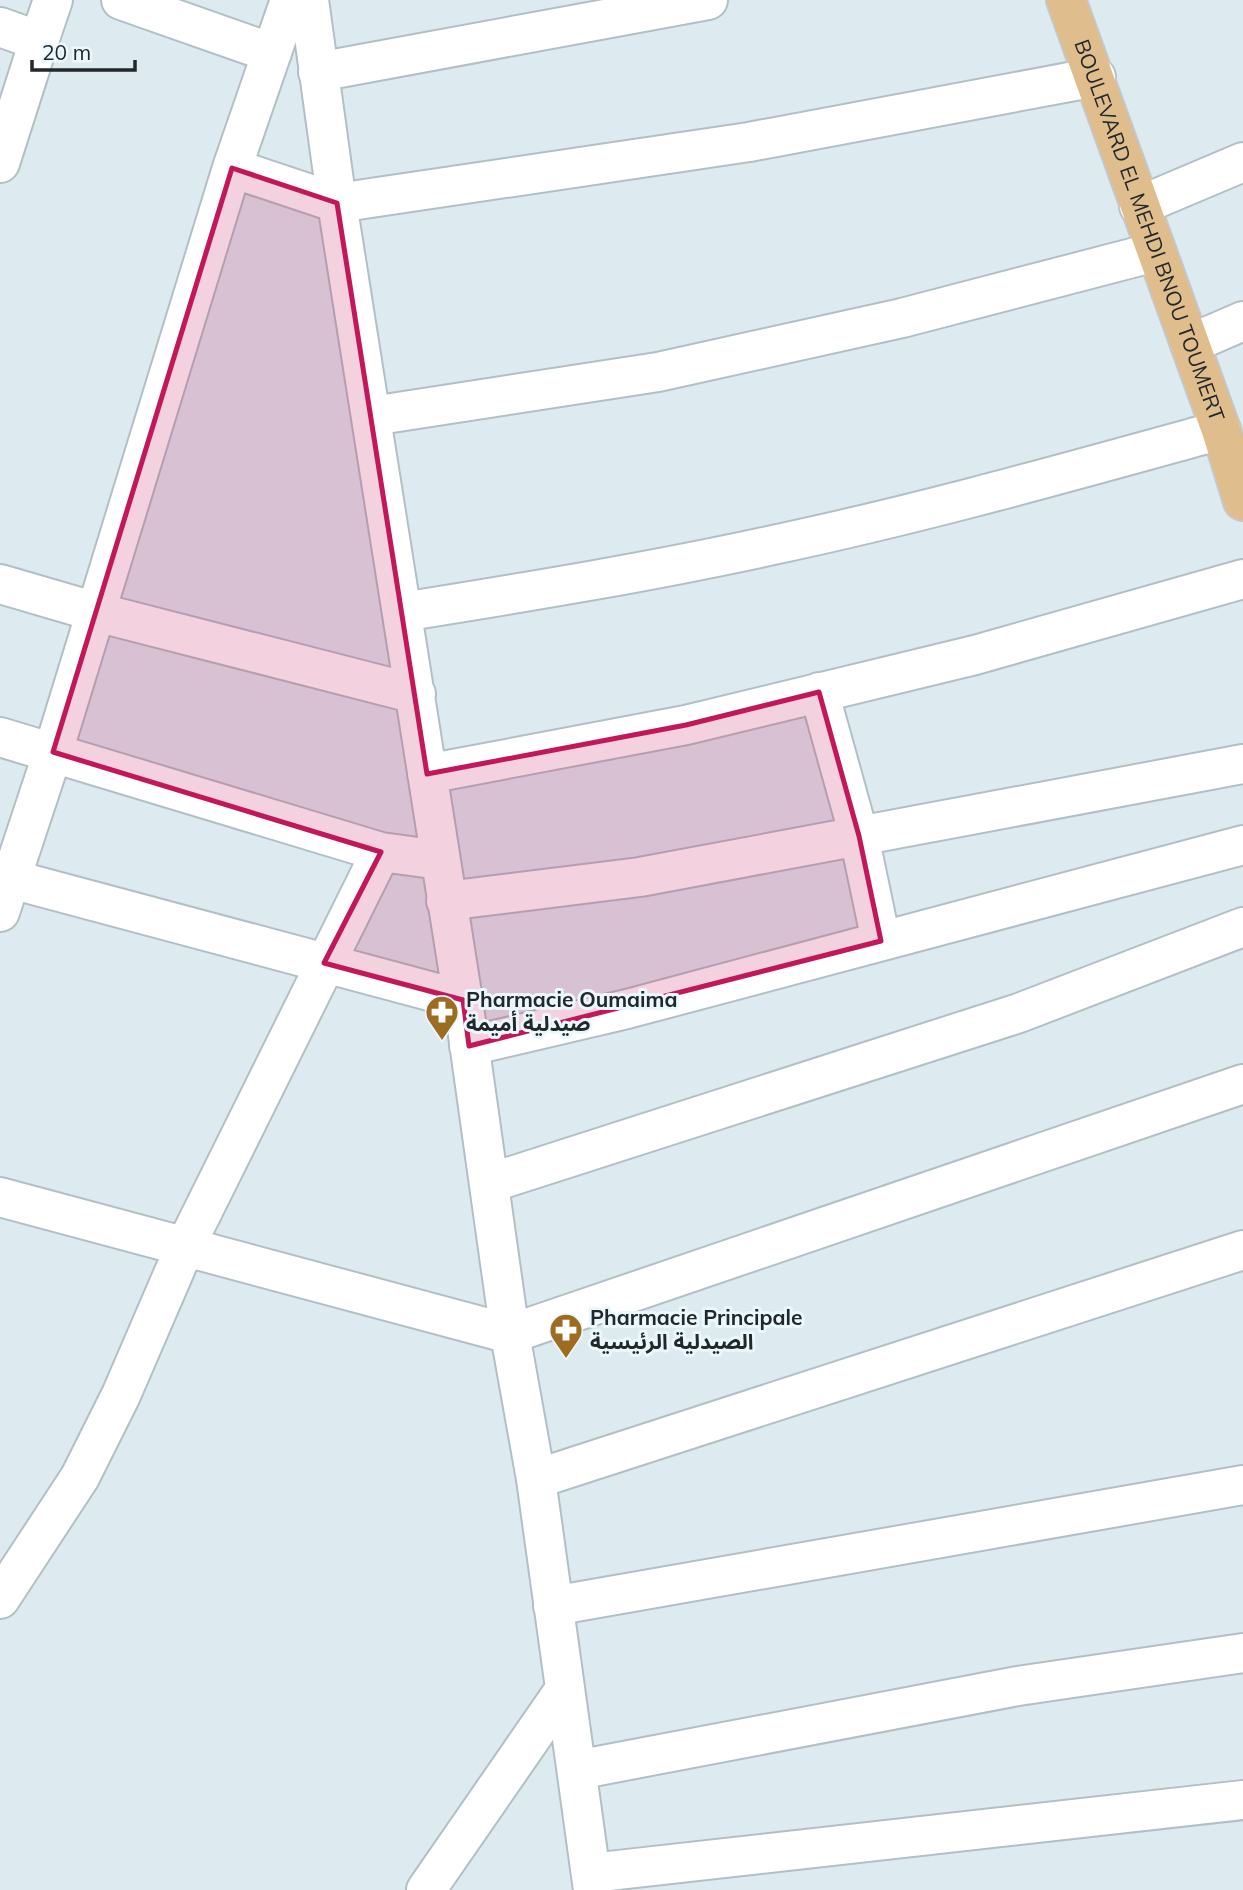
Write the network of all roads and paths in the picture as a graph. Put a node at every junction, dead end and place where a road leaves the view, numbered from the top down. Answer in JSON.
{"nodes":[{"id":1,"x":53,"y":0,"type":"edge"},
{"id":2,"x":121,"y":0,"type":"edge"},
{"id":3,"x":290,"y":0,"type":"edge"},
{"id":4,"x":309,"y":0,"type":"edge"},
{"id":5,"x":708,"y":0,"type":"edge"},
{"id":6,"x":1066,"y":0,"type":"edge"},
{"id":7,"x":0,"y":27,"type":"edge"},
{"id":8,"x":39,"y":41,"type":"junction"},
{"id":9,"x":272,"y":53,"type":"junction"},
{"id":10,"x":318,"y":72,"type":"junction"},
{"id":11,"x":1096,"y":77,"type":"junction"},
{"id":12,"x":1243,"y":162,"type":"edge"},
{"id":13,"x":0,"y":163,"type":"edge"},
{"id":14,"x":232,"y":168,"type":"junction"},
{"id":15,"x":337,"y":203,"type":"junction"},
{"id":16,"x":1139,"y":206,"type":"junction"},
{"id":17,"x":1155,"y":252,"type":"junction"},
{"id":18,"x":1243,"y":321,"type":"edge"},
{"id":19,"x":1190,"y":344,"type":"junction"},
{"id":20,"x":372,"y":416,"type":"junction"},
{"id":21,"x":1221,"y":430,"type":"junction"},
{"id":22,"x":1243,"y":501,"type":"edge"},
{"id":23,"x":1243,"y":579,"type":"edge"},
{"id":24,"x":0,"y":584,"type":"edge"},
{"id":25,"x":96,"y":612,"type":"junction"},
{"id":26,"x":402,"y":612,"type":"junction"},
{"id":27,"x":819,"y":692,"type":"junction"},
{"id":28,"x":416,"y":694,"type":"junction"},
{"id":29,"x":0,"y":737,"type":"edge"},
{"id":30,"x":53,"y":752,"type":"junction"},
{"id":31,"x":1243,"y":764,"type":"edge"},
{"id":32,"x":426,"y":774,"type":"junction"},
{"id":33,"x":859,"y":836,"type":"junction"},
{"id":34,"x":1243,"y":845,"type":"edge"},
{"id":35,"x":381,"y":852,"type":"junction"},
{"id":36,"x":440,"y":860,"type":"junction"},
{"id":37,"x":4,"y":889,"type":"edge"},
{"id":38,"x":446,"y":901,"type":"junction"},
{"id":39,"x":1243,"y":927,"type":"edge"},
{"id":40,"x":881,"y":941,"type":"junction"},
{"id":41,"x":324,"y":963,"type":"junction"},
{"id":42,"x":463,"y":1000,"type":"junction"},
{"id":43,"x":469,"y":1046,"type":"junction"},
{"id":44,"x":1243,"y":1084,"type":"edge"},
{"id":45,"x":490,"y":1183,"type":"junction"},
{"id":46,"x":0,"y":1197,"type":"edge"},
{"id":47,"x":184,"y":1248,"type":"junction"},
{"id":48,"x":1243,"y":1250,"type":"edge"},
{"id":49,"x":510,"y":1334,"type":"junction"},
{"id":50,"x":536,"y":1479,"type":"junction"},
{"id":51,"x":1243,"y":1485,"type":"edge"},
{"id":52,"x":0,"y":1600,"type":"edge"},
{"id":53,"x":553,"y":1606,"type":"junction"},
{"id":54,"x":1243,"y":1653,"type":"edge"},
{"id":55,"x":565,"y":1689,"type":"junction"},
{"id":56,"x":577,"y":1770,"type":"junction"},
{"id":57,"x":1243,"y":1800,"type":"edge"},
{"id":58,"x":592,"y":1881,"type":"edge"},
{"id":59,"x":426,"y":1890,"type":"edge"}],
"edges":[{"from":1,"to":8,"type":"street"},
{"from":2,"to":9,"type":"street"},
{"from":3,"to":9,"type":"street"},
{"from":4,"to":10,"type":"street"},
{"from":5,"to":10,"type":"street"},
{"from":6,"to":11,"type":"main road","name":"BOULEVARD EL MEHDI BNOU TOUMERT"},
{"from":7,"to":8,"type":"street"},
{"from":8,"to":13,"type":"street"},
{"from":9,"to":14,"type":"street"},
{"from":10,"to":15,"type":"street"},
{"from":11,"to":15,"type":"street"},
{"from":11,"to":16,"type":"main road","name":"BOULEVARD EL MEHDI BNOU TOUMERT"},
{"from":12,"to":16,"type":"street"},
{"from":14,"to":15,"type":"street"},
{"from":14,"to":25,"type":"street"},
{"from":15,"to":20,"type":"street"},
{"from":16,"to":17,"type":"main road","name":"BOULEVARD EL MEHDI BNOU TOUMERT"},
{"from":17,"to":19,"type":"main road","name":"BOULEVARD EL MEHDI BNOU TOUMERT"},
{"from":17,"to":20,"type":"street"},
{"from":18,"to":19,"type":"street"},
{"from":19,"to":21,"type":"main road","name":"BOULEVARD EL MEHDI BNOU TOUMERT"},
{"from":20,"to":26,"type":"street"},
{"from":21,"to":22,"type":"main road","name":"BOULEVARD EL MEHDI BNOU TOUMERT"},
{"from":21,"to":26,"type":"street"},
{"from":23,"to":27,"type":"street"},
{"from":24,"to":25,"type":"street"},
{"from":25,"to":28,"type":"street"},
{"from":25,"to":30,"type":"street"},
{"from":26,"to":28,"type":"street"},
{"from":27,"to":32,"type":"street"},
{"from":27,"to":33,"type":"street"},
{"from":28,"to":32,"type":"street"},
{"from":29,"to":30,"type":"street"},
{"from":30,"to":35,"type":"street"},
{"from":30,"to":37,"type":"street"},
{"from":31,"to":33,"type":"street"},
{"from":32,"to":36,"type":"street"},
{"from":33,"to":38,"type":"street"},
{"from":33,"to":40,"type":"street"},
{"from":34,"to":40,"type":"street"},
{"from":35,"to":36,"type":"street"},
{"from":35,"to":41,"type":"street"},
{"from":36,"to":38,"type":"street"},
{"from":37,"to":41,"type":"street"},
{"from":38,"to":42,"type":"street"},
{"from":39,"to":45,"type":"street"},
{"from":40,"to":43,"type":"street"},
{"from":41,"to":42,"type":"street"},
{"from":41,"to":47,"type":"street"},
{"from":42,"to":43,"type":"street"},
{"from":43,"to":45,"type":"street"},
{"from":44,"to":49,"type":"street"},
{"from":45,"to":49,"type":"street"},
{"from":46,"to":47,"type":"street"},
{"from":47,"to":49,"type":"street"},
{"from":47,"to":52,"type":"street"},
{"from":48,"to":50,"type":"street"},
{"from":49,"to":50,"type":"street"},
{"from":50,"to":53,"type":"street"},
{"from":51,"to":53,"type":"street"},
{"from":53,"to":55,"type":"street"},
{"from":54,"to":56,"type":"street"},
{"from":55,"to":56,"type":"street"},
{"from":55,"to":59,"type":"street"},
{"from":56,"to":58,"type":"street"},
{"from":57,"to":58,"type":"street"}]}
